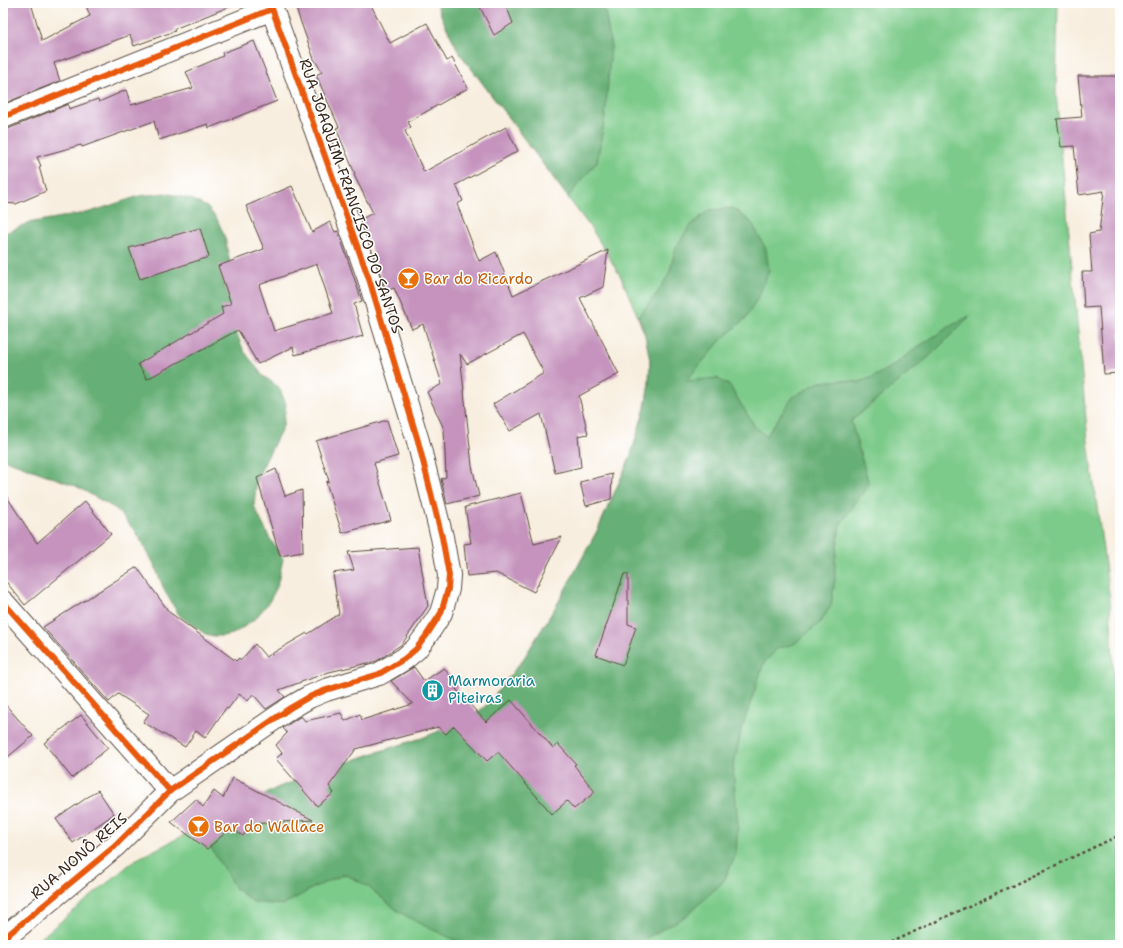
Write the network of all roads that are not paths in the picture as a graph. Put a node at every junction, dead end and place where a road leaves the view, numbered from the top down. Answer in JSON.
{"nodes":[{"id":1,"x":271,"y":6,"type":"edge"},
{"id":2,"x":3,"y":117,"type":"edge"},
{"id":3,"x":3,"y":602,"type":"edge"},
{"id":4,"x":170,"y":791,"type":"junction"},
{"id":5,"x":3,"y":939,"type":"edge"}],
"edges":[{"from":1,"to":2,"type":"street"},
{"from":1,"to":4,"type":"street","name":"RUA JOAQUIM FRANCISCO DO SANTOS"},
{"from":3,"to":4,"type":"street"},
{"from":4,"to":5,"type":"street","name":"RUA NONÔ REIS"}]}
